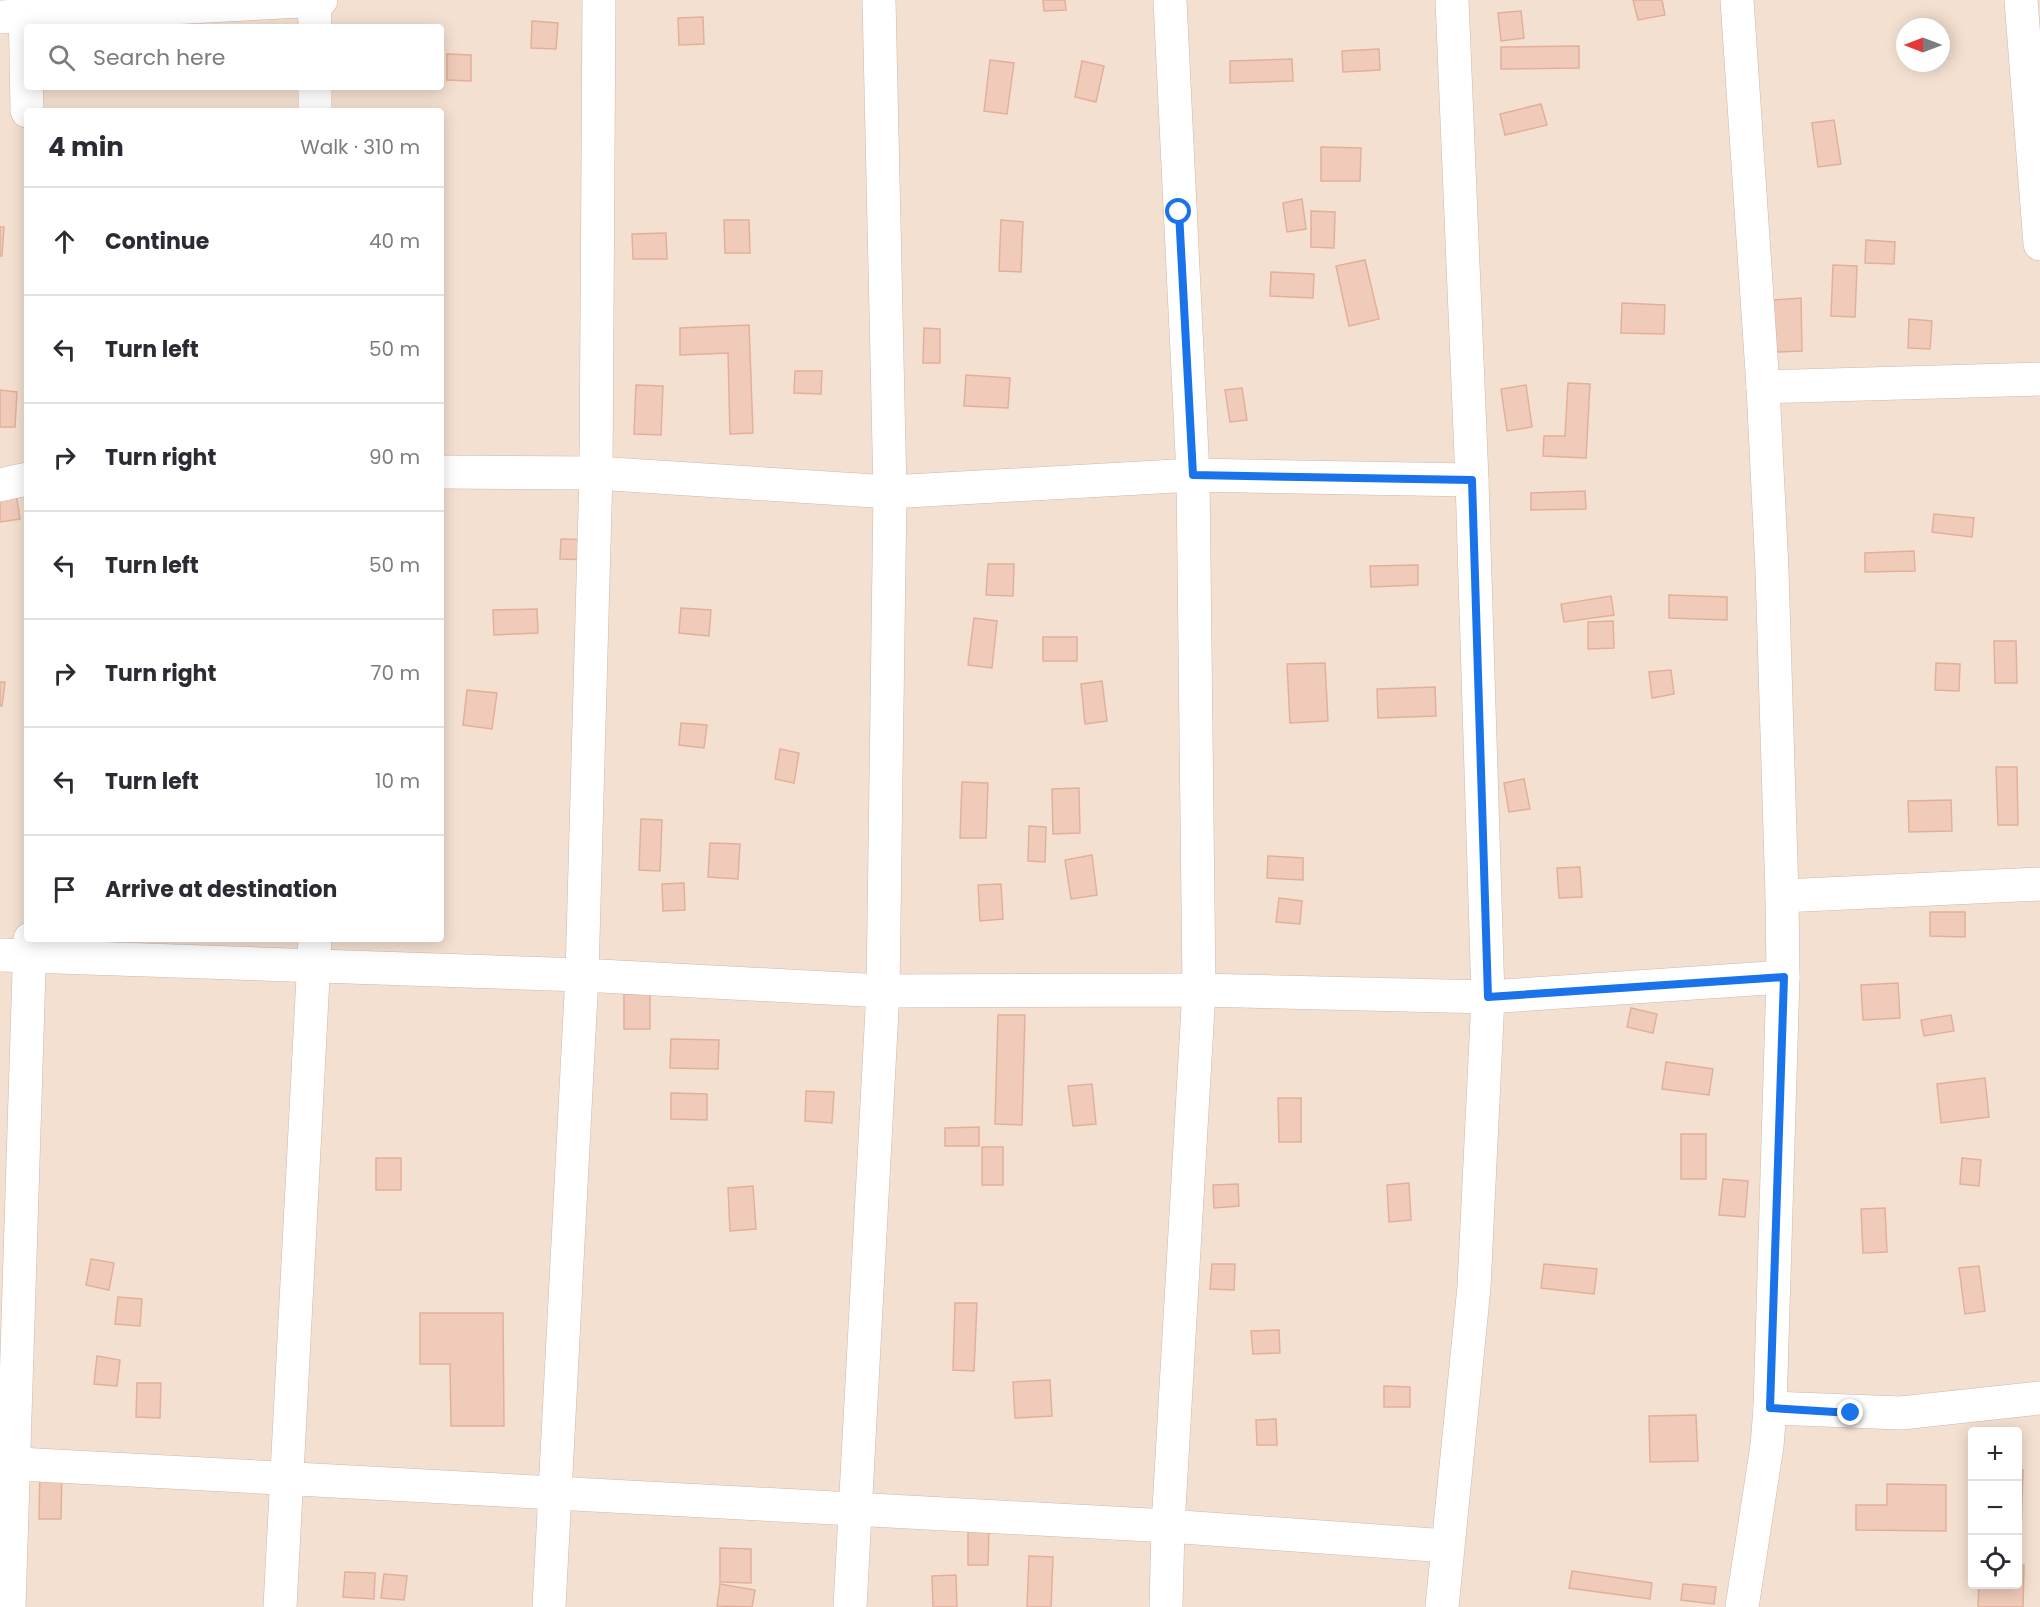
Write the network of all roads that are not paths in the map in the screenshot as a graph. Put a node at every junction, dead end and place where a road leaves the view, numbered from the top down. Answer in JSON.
{"nodes":[{"id":1,"x":314,"y":0,"type":"edge"},
{"id":2,"x":321,"y":0,"type":"edge"},
{"id":3,"x":599,"y":0,"type":"edge"},
{"id":4,"x":879,"y":0,"type":"edge"},
{"id":5,"x":1170,"y":0,"type":"edge"},
{"id":6,"x":1452,"y":0,"type":"edge"},
{"id":7,"x":1737,"y":0,"type":"edge"},
{"id":8,"x":2021,"y":0,"type":"edge"},
{"id":9,"x":16,"y":11,"type":"edge"},
{"id":10,"x":315,"y":24,"type":"edge"},
{"id":11,"x":24,"y":84,"type":"edge"},
{"id":12,"x":25,"y":90,"type":"edge"},
{"id":13,"x":315,"y":90,"type":"edge"},
{"id":14,"x":27,"y":108,"type":"edge"},
{"id":15,"x":315,"y":108,"type":"edge"},
{"id":16,"x":2040,"y":243,"type":"edge"},
{"id":17,"x":2040,"y":379,"type":"edge"},
{"id":18,"x":1763,"y":387,"type":"junction"},
{"id":19,"x":444,"y":472,"type":"edge"},
{"id":20,"x":596,"y":473,"type":"junction"},
{"id":21,"x":1193,"y":475,"type":"junction"},
{"id":22,"x":24,"y":480,"type":"edge"},
{"id":23,"x":1472,"y":480,"type":"junction"},
{"id":24,"x":0,"y":486,"type":"edge"},
{"id":25,"x":890,"y":492,"type":"junction"},
{"id":26,"x":2040,"y":884,"type":"edge"},
{"id":27,"x":1782,"y":896,"type":"junction"},
{"id":28,"x":20,"y":950,"type":"edge"},
{"id":29,"x":314,"y":953,"type":"edge"},
{"id":30,"x":582,"y":975,"type":"junction"},
{"id":31,"x":1784,"y":977,"type":"junction"},
{"id":32,"x":1198,"y":990,"type":"junction"},
{"id":33,"x":883,"y":991,"type":"junction"},
{"id":34,"x":1488,"y":997,"type":"junction"},
{"id":35,"x":2040,"y":1398,"type":"edge"},
{"id":36,"x":1770,"y":1408,"type":"junction"},
{"id":37,"x":7,"y":1463,"type":"edge"},
{"id":38,"x":287,"y":1479,"type":"junction"},
{"id":39,"x":555,"y":1493,"type":"junction"},
{"id":40,"x":854,"y":1510,"type":"junction"},
{"id":41,"x":1168,"y":1526,"type":"junction"},
{"id":42,"x":1447,"y":1546,"type":"junction"},
{"id":43,"x":9,"y":1607,"type":"edge"},
{"id":44,"x":280,"y":1607,"type":"edge"},
{"id":45,"x":549,"y":1607,"type":"edge"},
{"id":46,"x":850,"y":1607,"type":"edge"},
{"id":47,"x":1166,"y":1607,"type":"edge"},
{"id":48,"x":1442,"y":1607,"type":"edge"},
{"id":49,"x":1742,"y":1607,"type":"edge"}],
"edges":[{"from":1,"to":2,"type":"street"},
{"from":1,"to":9,"type":"street"},
{"from":1,"to":10,"type":"street"},
{"from":3,"to":20,"type":"street"},
{"from":4,"to":25,"type":"street"},
{"from":5,"to":21,"type":"street"},
{"from":6,"to":23,"type":"street"},
{"from":7,"to":18,"type":"street"},
{"from":8,"to":16,"type":"street"},
{"from":9,"to":11,"type":"street"},
{"from":12,"to":14,"type":"street"},
{"from":13,"to":15,"type":"street"},
{"from":17,"to":18,"type":"street"},
{"from":18,"to":27,"type":"street"},
{"from":19,"to":20,"type":"street"},
{"from":20,"to":25,"type":"street"},
{"from":20,"to":30,"type":"street"},
{"from":21,"to":23,"type":"street"},
{"from":21,"to":25,"type":"street"},
{"from":21,"to":32,"type":"street"},
{"from":22,"to":24,"type":"street"},
{"from":23,"to":34,"type":"street"},
{"from":25,"to":33,"type":"street"},
{"from":26,"to":27,"type":"street"},
{"from":27,"to":31,"type":"street"},
{"from":28,"to":29,"type":"street"},
{"from":28,"to":37,"type":"street"},
{"from":29,"to":30,"type":"street"},
{"from":29,"to":38,"type":"street"},
{"from":30,"to":33,"type":"street"},
{"from":30,"to":39,"type":"street"},
{"from":31,"to":34,"type":"street"},
{"from":31,"to":36,"type":"street"},
{"from":32,"to":33,"type":"street"},
{"from":32,"to":34,"type":"street"},
{"from":32,"to":41,"type":"street"},
{"from":33,"to":40,"type":"street"},
{"from":34,"to":42,"type":"street"},
{"from":35,"to":36,"type":"street"},
{"from":36,"to":49,"type":"street"},
{"from":37,"to":38,"type":"street"},
{"from":37,"to":43,"type":"street"},
{"from":38,"to":39,"type":"street"},
{"from":38,"to":44,"type":"street"},
{"from":39,"to":40,"type":"street"},
{"from":39,"to":45,"type":"street"},
{"from":40,"to":41,"type":"street"},
{"from":40,"to":46,"type":"street"},
{"from":41,"to":42,"type":"street"},
{"from":41,"to":47,"type":"street"},
{"from":42,"to":48,"type":"street"}]}
